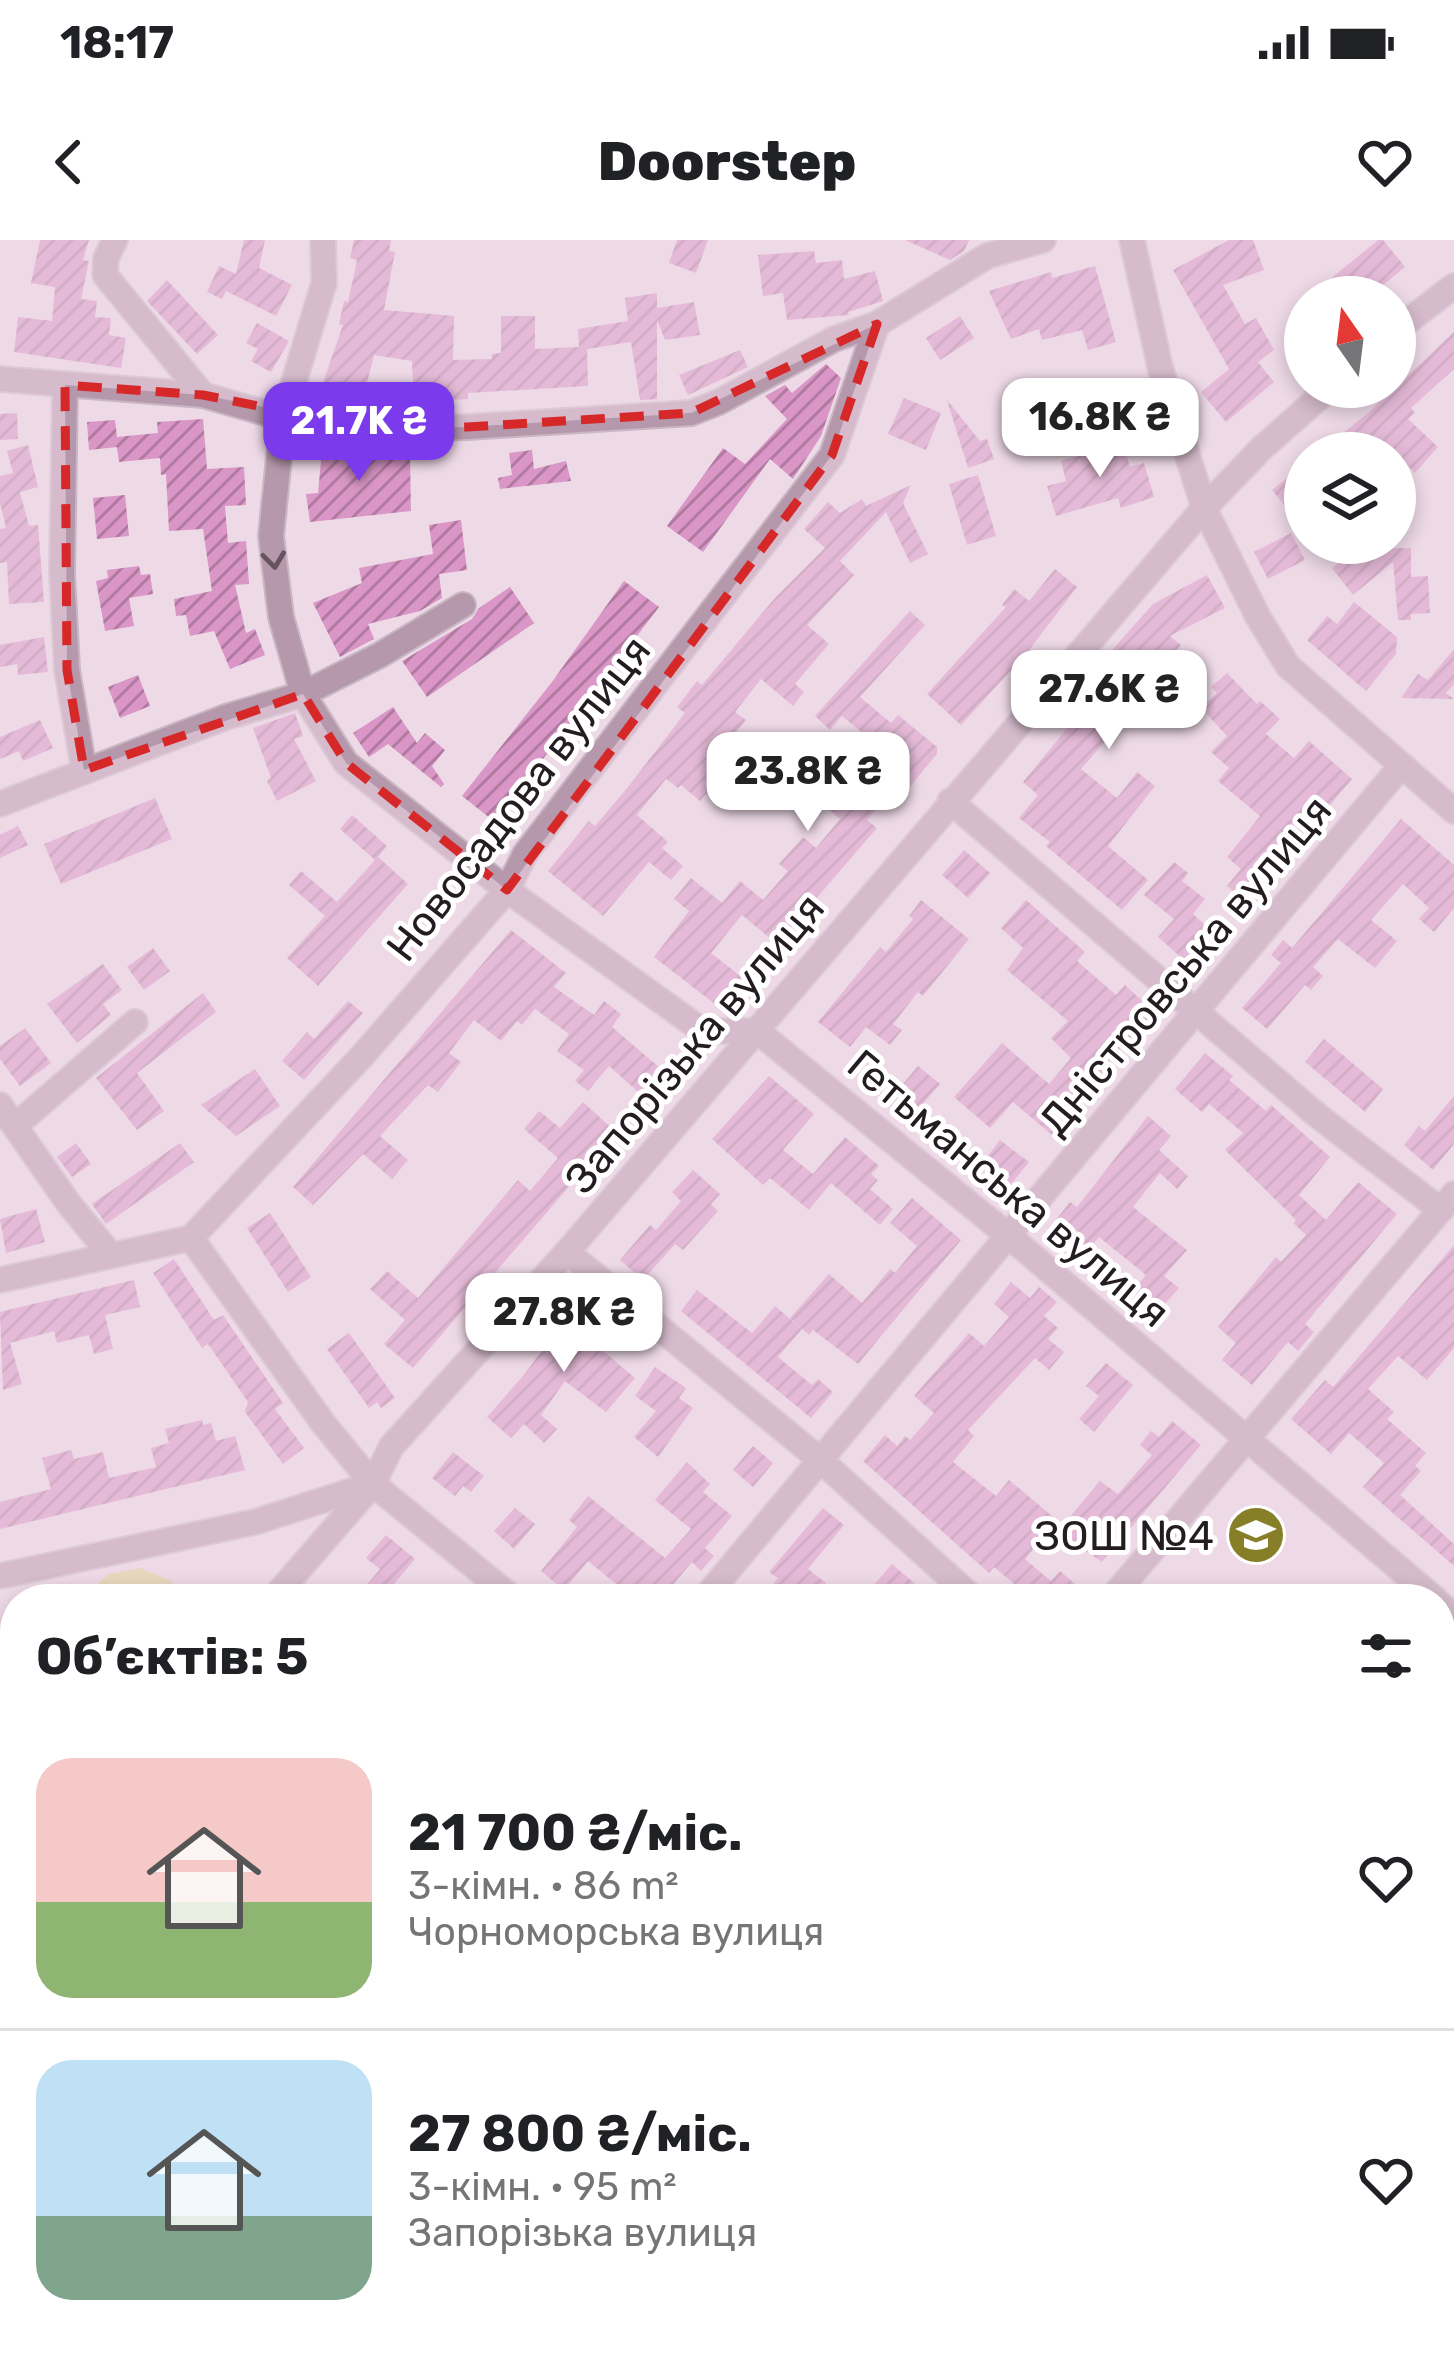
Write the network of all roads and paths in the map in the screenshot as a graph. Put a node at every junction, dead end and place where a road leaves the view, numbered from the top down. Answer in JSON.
{"nodes":[{"id":1,"x":115,"y":240,"type":"edge"},
{"id":2,"x":323,"y":240,"type":"edge"},
{"id":3,"x":1043,"y":240,"type":"edge"},
{"id":4,"x":1132,"y":240,"type":"edge"},
{"id":5,"x":1454,"y":286,"type":"edge"},
{"id":6,"x":1416,"y":315,"type":"edge"},
{"id":7,"x":877,"y":324,"type":"junction"},
{"id":8,"x":0,"y":380,"type":"edge"},
{"id":9,"x":65,"y":385,"type":"junction"},
{"id":10,"x":202,"y":395,"type":"junction"},
{"id":11,"x":1307,"y":408,"type":"edge"},
{"id":12,"x":283,"y":418,"type":"junction"},
{"id":13,"x":1204,"y":508,"type":"junction"},
{"id":14,"x":463,"y":605,"type":"dead end"},
{"id":15,"x":303,"y":694,"type":"junction"},
{"id":16,"x":1401,"y":766,"type":"junction"},
{"id":17,"x":84,"y":770,"type":"junction"},
{"id":18,"x":950,"y":801,"type":"junction"},
{"id":19,"x":0,"y":804,"type":"edge"},
{"id":20,"x":1454,"y":811,"type":"edge"},
{"id":21,"x":507,"y":890,"type":"junction"},
{"id":22,"x":1200,"y":1011,"type":"junction"},
{"id":23,"x":135,"y":1022,"type":"dead end"},
{"id":24,"x":757,"y":1031,"type":"junction"},
{"id":25,"x":7,"y":1116,"type":"edge"},
{"id":26,"x":1448,"y":1202,"type":"edge"},
{"id":27,"x":1010,"y":1237,"type":"junction"},
{"id":28,"x":191,"y":1238,"type":"junction"},
{"id":29,"x":567,"y":1252,"type":"junction"},
{"id":30,"x":110,"y":1254,"type":"junction"},
{"id":31,"x":0,"y":1280,"type":"edge"},
{"id":32,"x":1250,"y":1438,"type":"junction"},
{"id":33,"x":818,"y":1458,"type":"junction"},
{"id":34,"x":373,"y":1484,"type":"junction"},
{"id":35,"x":0,"y":1576,"type":"edge"},
{"id":36,"x":286,"y":1584,"type":"edge"},
{"id":37,"x":496,"y":1584,"type":"edge"},
{"id":38,"x":716,"y":1584,"type":"edge"},
{"id":39,"x":957,"y":1584,"type":"edge"},
{"id":40,"x":1124,"y":1584,"type":"edge"},
{"id":41,"x":1417,"y":1584,"type":"edge"}],
"edges":[{"from":1,"to":10,"type":"street"},
{"from":2,"to":12,"type":"street"},
{"from":3,"to":7,"type":"street"},
{"from":4,"to":13,"type":"street"},
{"from":5,"to":6,"type":"street"},
{"from":7,"to":12,"type":"street"},
{"from":7,"to":21,"type":"street","name":"Новосадова вулиця"},
{"from":8,"to":9,"type":"street"},
{"from":9,"to":10,"type":"street"},
{"from":9,"to":17,"type":"street"},
{"from":10,"to":12,"type":"street"},
{"from":11,"to":13,"type":"street","name":"Запорізька вулиця"},
{"from":12,"to":15,"type":"street","one_way":true},
{"from":13,"to":16,"type":"street"},
{"from":13,"to":18,"type":"street","name":"Запорізька вулиця"},
{"from":14,"to":15,"type":"street"},
{"from":15,"to":17,"type":"street"},
{"from":15,"to":21,"type":"street"},
{"from":16,"to":20,"type":"street"},
{"from":16,"to":22,"type":"street","name":"Дністровська вулиця"},
{"from":17,"to":19,"type":"street"},
{"from":18,"to":22,"type":"street"},
{"from":18,"to":24,"type":"street","name":"Запорізька вулиця"},
{"from":21,"to":24,"type":"street"},
{"from":21,"to":28,"type":"street","name":"Новосадова вулиця"},
{"from":22,"to":26,"type":"street"},
{"from":22,"to":27,"type":"street","name":"Дністровська вулиця"},
{"from":23,"to":25,"type":"street"},
{"from":24,"to":27,"type":"street","name":"Гетьманська вулиця"},
{"from":24,"to":29,"type":"street","name":"Запорізька вулиця"},
{"from":25,"to":30,"type":"street"},
{"from":26,"to":32,"type":"street"},
{"from":27,"to":32,"type":"street","name":"Гетьманська вулиця"},
{"from":27,"to":33,"type":"street","name":"Дністровська вулиця"},
{"from":28,"to":30,"type":"street"},
{"from":28,"to":34,"type":"street"},
{"from":29,"to":33,"type":"street"},
{"from":29,"to":34,"type":"street","name":"Запорізька вулиця"},
{"from":30,"to":31,"type":"street"},
{"from":32,"to":40,"type":"street"},
{"from":32,"to":41,"type":"street","name":"Гетьманська вулиця"},
{"from":33,"to":38,"type":"street","name":"Дністровська вулиця"},
{"from":33,"to":39,"type":"street"},
{"from":34,"to":35,"type":"street"},
{"from":34,"to":36,"type":"street","name":"Запорізька вулиця"},
{"from":34,"to":37,"type":"street"}]}
